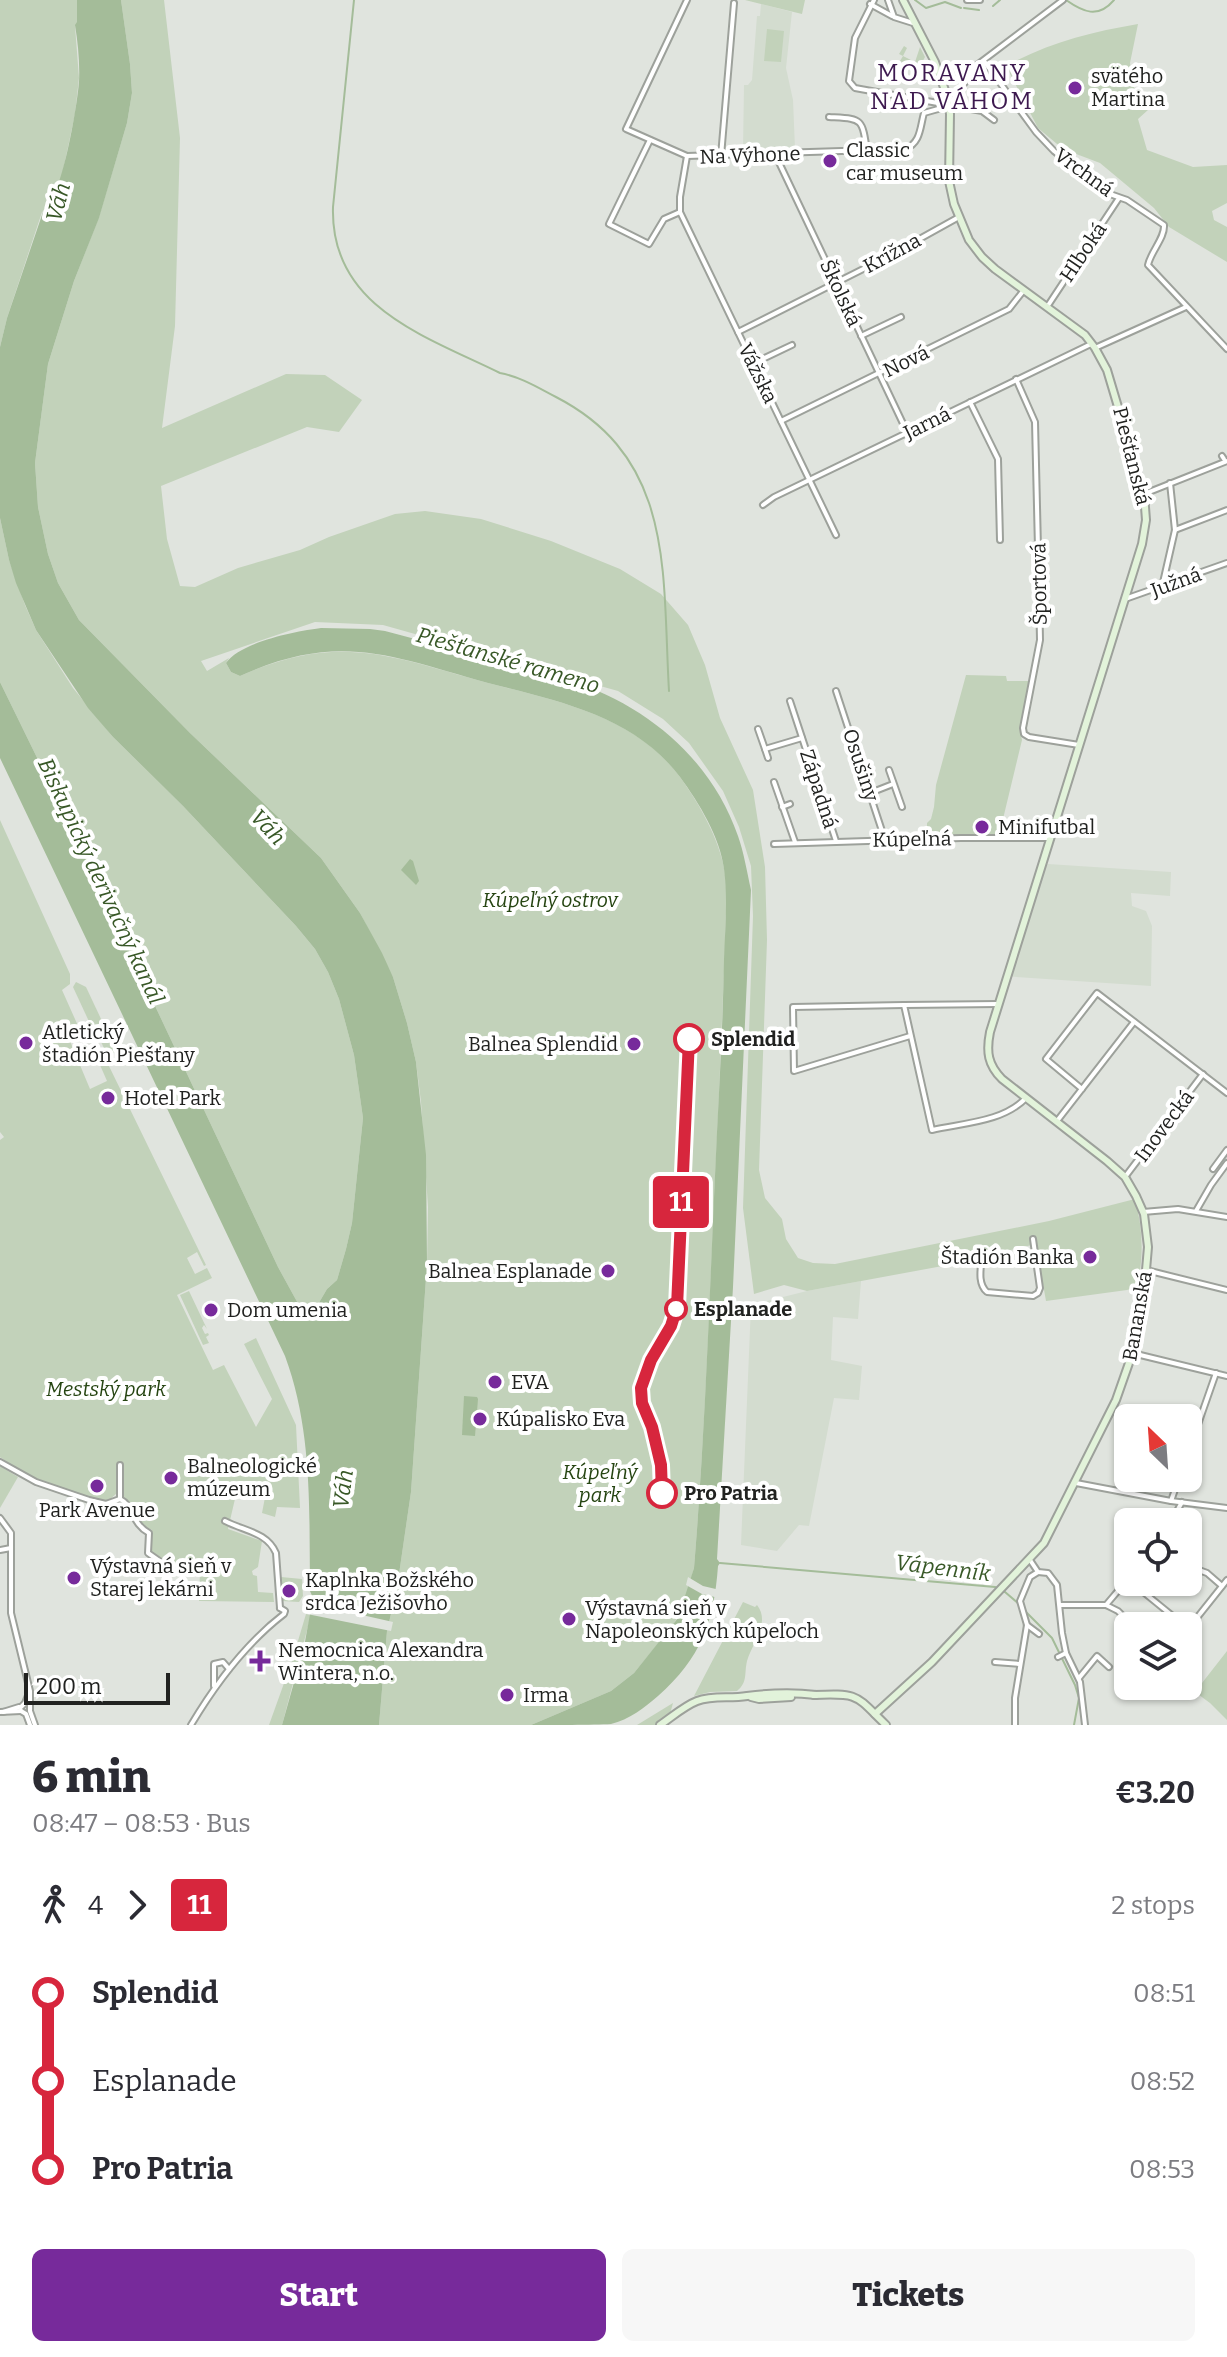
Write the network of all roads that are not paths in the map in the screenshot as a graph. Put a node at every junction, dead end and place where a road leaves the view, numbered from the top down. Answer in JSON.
{"nodes":[{"id":1,"x":687,"y":0,"type":"edge"},
{"id":2,"x":888,"y":0,"type":"edge"},
{"id":3,"x":903,"y":0,"type":"edge"},
{"id":4,"x":967,"y":0,"type":"edge"},
{"id":5,"x":980,"y":0,"type":"edge"},
{"id":6,"x":1062,"y":1,"type":"edge"},
{"id":7,"x":872,"y":2,"type":"edge"},
{"id":8,"x":734,"y":3,"type":"dead end"},
{"id":9,"x":894,"y":17,"type":"junction"},
{"id":10,"x":913,"y":23,"type":"junction"},
{"id":11,"x":984,"y":61,"type":"junction"},
{"id":12,"x":949,"y":106,"type":"junction"},
{"id":13,"x":829,"y":117,"type":"dead end"},
{"id":14,"x":994,"y":120,"type":"dead end"},
{"id":15,"x":650,"y":140,"type":"junction"},
{"id":16,"x":867,"y":151,"type":"junction"},
{"id":17,"x":775,"y":154,"type":"junction"},
{"id":18,"x":687,"y":156,"type":"junction"},
{"id":19,"x":721,"y":156,"type":"junction"},
{"id":20,"x":1119,"y":198,"type":"junction"},
{"id":21,"x":680,"y":212,"type":"junction"},
{"id":22,"x":959,"y":217,"type":"junction"},
{"id":23,"x":836,"y":282,"type":"junction"},
{"id":24,"x":1024,"y":290,"type":"junction"},
{"id":25,"x":1047,"y":307,"type":"junction"},
{"id":26,"x":1186,"y":307,"type":"junction"},
{"id":27,"x":901,"y":317,"type":"dead end"},
{"id":28,"x":738,"y":332,"type":"junction"},
{"id":29,"x":861,"y":336,"type":"junction"},
{"id":30,"x":792,"y":345,"type":"dead end"},
{"id":31,"x":1094,"y":345,"type":"junction"},
{"id":32,"x":1227,"y":349,"type":"edge"},
{"id":33,"x":754,"y":363,"type":"junction"},
{"id":34,"x":879,"y":374,"type":"junction"},
{"id":35,"x":1016,"y":379,"type":"junction"},
{"id":36,"x":970,"y":402,"type":"junction"},
{"id":37,"x":781,"y":422,"type":"junction"},
{"id":38,"x":907,"y":432,"type":"junction"},
{"id":39,"x":1224,"y":459,"type":"edge"},
{"id":40,"x":810,"y":480,"type":"junction"},
{"id":41,"x":1170,"y":483,"type":"junction"},
{"id":42,"x":1144,"y":494,"type":"junction"},
{"id":43,"x":763,"y":505,"type":"dead end"},
{"id":44,"x":1227,"y":510,"type":"edge"},
{"id":45,"x":1175,"y":530,"type":"junction"},
{"id":46,"x":836,"y":535,"type":"dead end"},
{"id":47,"x":1000,"y":540,"type":"dead end"},
{"id":48,"x":1227,"y":563,"type":"edge"},
{"id":49,"x":1162,"y":587,"type":"junction"},
{"id":50,"x":1125,"y":599,"type":"junction"},
{"id":51,"x":836,"y":691,"type":"dead end"},
{"id":52,"x":790,"y":701,"type":"dead end"},
{"id":53,"x":758,"y":729,"type":"dead end"},
{"id":54,"x":802,"y":738,"type":"junction"},
{"id":55,"x":1079,"y":745,"type":"junction"},
{"id":56,"x":765,"y":749,"type":"junction"},
{"id":57,"x":768,"y":758,"type":"dead end"},
{"id":58,"x":889,"y":770,"type":"dead end"},
{"id":59,"x":774,"y":782,"type":"dead end"},
{"id":60,"x":893,"y":784,"type":"junction"},
{"id":61,"x":870,"y":793,"type":"junction"},
{"id":62,"x":790,"y":804,"type":"dead end"},
{"id":63,"x":782,"y":807,"type":"junction"},
{"id":64,"x":902,"y":807,"type":"dead end"},
{"id":65,"x":1051,"y":838,"type":"junction"},
{"id":66,"x":885,"y":840,"type":"junction"},
{"id":67,"x":836,"y":841,"type":"junction"},
{"id":68,"x":795,"y":842,"type":"junction"},
{"id":69,"x":774,"y":844,"type":"dead end"},
{"id":70,"x":1030,"y":904,"type":"joint"},
{"id":71,"x":999,"y":1004,"type":"junction"},
{"id":72,"x":904,"y":1005,"type":"junction"},
{"id":73,"x":1134,"y":1022,"type":"junction"},
{"id":74,"x":910,"y":1036,"type":"junction"},
{"id":75,"x":1203,"y":1074,"type":"junction"},
{"id":76,"x":1082,"y":1089,"type":"junction"},
{"id":77,"x":1227,"y":1093,"type":"edge"},
{"id":78,"x":1026,"y":1098,"type":"junction"},
{"id":79,"x":1057,"y":1121,"type":"junction"},
{"id":80,"x":1227,"y":1150,"type":"edge"},
{"id":81,"x":1227,"y":1163,"type":"edge"},
{"id":82,"x":1213,"y":1169,"type":"dead end"},
{"id":83,"x":1125,"y":1177,"type":"junction"},
{"id":84,"x":1196,"y":1211,"type":"junction"},
{"id":85,"x":1143,"y":1212,"type":"junction"},
{"id":86,"x":1227,"y":1217,"type":"edge"},
{"id":87,"x":1033,"y":1239,"type":"dead end"},
{"id":88,"x":982,"y":1251,"type":"dead end"},
{"id":89,"x":1146,"y":1270,"type":"junction"},
{"id":90,"x":1227,"y":1290,"type":"edge"},
{"id":91,"x":1131,"y":1352,"type":"junction"},
{"id":92,"x":1216,"y":1373,"type":"junction"},
{"id":93,"x":1227,"y":1376,"type":"edge"},
{"id":94,"x":1202,"y":1413,"type":"edge"},
{"id":95,"x":0,"y":1462,"type":"edge"},
{"id":96,"x":120,"y":1465,"type":"dead end"},
{"id":97,"x":1075,"y":1483,"type":"junction"},
{"id":98,"x":1174,"y":1492,"type":"edge"},
{"id":99,"x":120,"y":1499,"type":"junction"},
{"id":100,"x":1171,"y":1501,"type":"junction"},
{"id":101,"x":1182,"y":1502,"type":"junction"},
{"id":102,"x":1179,"y":1508,"type":"edge"},
{"id":103,"x":1227,"y":1508,"type":"edge"},
{"id":104,"x":0,"y":1518,"type":"edge"},
{"id":105,"x":225,"y":1521,"type":"dead end"},
{"id":106,"x":11,"y":1548,"type":"junction"},
{"id":107,"x":0,"y":1550,"type":"edge"},
{"id":108,"x":1030,"y":1560,"type":"junction"},
{"id":109,"x":165,"y":1565,"type":"dead end"},
{"id":110,"x":1202,"y":1571,"type":"edge"},
{"id":111,"x":1038,"y":1572,"type":"junction"},
{"id":112,"x":1227,"y":1580,"type":"edge"},
{"id":113,"x":1222,"y":1586,"type":"junction"},
{"id":114,"x":1114,"y":1596,"type":"edge"},
{"id":115,"x":1148,"y":1596,"type":"edge"},
{"id":116,"x":1060,"y":1605,"type":"junction"},
{"id":117,"x":1106,"y":1605,"type":"junction"},
{"id":118,"x":1119,"y":1612,"type":"edge"},
{"id":119,"x":1168,"y":1612,"type":"edge"},
{"id":120,"x":1199,"y":1612,"type":"edge"},
{"id":121,"x":1027,"y":1625,"type":"junction"},
{"id":122,"x":1039,"y":1634,"type":"dead end"},
{"id":123,"x":239,"y":1656,"type":"junction"},
{"id":124,"x":223,"y":1662,"type":"junction"},
{"id":125,"x":995,"y":1662,"type":"dead end"},
{"id":126,"x":1020,"y":1664,"type":"junction"},
{"id":127,"x":1109,"y":1667,"type":"dead end"},
{"id":128,"x":229,"y":1669,"type":"junction"},
{"id":129,"x":1079,"y":1678,"type":"junction"},
{"id":130,"x":215,"y":1686,"type":"junction"},
{"id":131,"x":865,"y":1703,"type":"junction"},
{"id":132,"x":886,"y":1703,"type":"junction"},
{"id":133,"x":25,"y":1709,"type":"junction"},
{"id":134,"x":1,"y":1712,"type":"edge"},
{"id":135,"x":875,"y":1714,"type":"junction"},
{"id":136,"x":1084,"y":1724,"type":"edge"},
{"id":137,"x":33,"y":1725,"type":"edge"},
{"id":138,"x":191,"y":1725,"type":"edge"},
{"id":139,"x":660,"y":1725,"type":"edge"},
{"id":140,"x":885,"y":1725,"type":"edge"},
{"id":141,"x":1015,"y":1725,"type":"edge"}],
"edges":[{"from":1,"to":15,"type":"street","name":"Na Výhone"},
{"from":2,"to":9,"type":"street"},
{"from":3,"to":10,"type":"main road","name":"Piešťanská"},
{"from":4,"to":5,"type":"street"},
{"from":6,"to":11,"type":"street"},
{"from":7,"to":9,"type":"street"},
{"from":7,"to":12,"type":"street"},
{"from":8,"to":19,"type":"street"},
{"from":9,"to":10,"type":"street"},
{"from":10,"to":12,"type":"main road","name":"Piešťanská"},
{"from":11,"to":12,"type":"street"},
{"from":11,"to":20,"type":"street","name":"Vrchná"},
{"from":12,"to":14,"type":"street"},
{"from":12,"to":16,"type":"street","name":"Na Výhone"},
{"from":12,"to":22,"type":"main road","name":"Piešťanská"},
{"from":13,"to":16,"type":"street"},
{"from":15,"to":18,"type":"street","name":"Na Výhone"},
{"from":15,"to":21,"type":"street"},
{"from":16,"to":17,"type":"street","name":"Na Výhone"},
{"from":17,"to":19,"type":"street","name":"Na Výhone"},
{"from":17,"to":23,"type":"street","name":"Školská"},
{"from":18,"to":19,"type":"street","name":"Na Výhone"},
{"from":18,"to":21,"type":"street"},
{"from":20,"to":25,"type":"street","name":"Hlboká"},
{"from":20,"to":26,"type":"street","name":"Vrchná"},
{"from":21,"to":28,"type":"street","name":"Vážska"},
{"from":22,"to":23,"type":"street","name":"Krížna"},
{"from":22,"to":24,"type":"main road","name":"Piešťanská"},
{"from":23,"to":28,"type":"street","name":"Krížna"},
{"from":23,"to":29,"type":"street","name":"Školská"},
{"from":24,"to":25,"type":"main road","name":"Piešťanská"},
{"from":24,"to":34,"type":"street","name":"Nová"},
{"from":25,"to":31,"type":"main road","name":"Piešťanská"},
{"from":26,"to":31,"type":"street"},
{"from":26,"to":32,"type":"street"},
{"from":27,"to":29,"type":"street"},
{"from":28,"to":33,"type":"street","name":"Vážska"},
{"from":29,"to":34,"type":"street","name":"Školská"},
{"from":30,"to":33,"type":"street"},
{"from":31,"to":35,"type":"street","name":"Jarná"},
{"from":31,"to":42,"type":"main road","name":"Piešťanská"},
{"from":33,"to":37,"type":"street","name":"Vážska"},
{"from":34,"to":37,"type":"street","name":"Nová"},
{"from":34,"to":38,"type":"street","name":"Školská"},
{"from":35,"to":36,"type":"street","name":"Jarná"},
{"from":35,"to":55,"type":"street","name":"Športová"},
{"from":36,"to":38,"type":"street","name":"Jarná"},
{"from":36,"to":47,"type":"street"},
{"from":37,"to":40,"type":"street","name":"Vážska"},
{"from":38,"to":40,"type":"street","name":"Jarná"},
{"from":39,"to":41,"type":"street"},
{"from":40,"to":43,"type":"street","name":"Jarná"},
{"from":40,"to":46,"type":"street","name":"Vážska"},
{"from":41,"to":42,"type":"street"},
{"from":41,"to":45,"type":"street"},
{"from":42,"to":50,"type":"main road","name":"Piešťanská"},
{"from":44,"to":45,"type":"street"},
{"from":45,"to":49,"type":"street"},
{"from":48,"to":49,"type":"street","name":"Južná"},
{"from":49,"to":50,"type":"street","name":"Južná"},
{"from":50,"to":55,"type":"main road","name":"Piešťanská"},
{"from":51,"to":61,"type":"street","name":"Osušiny"},
{"from":52,"to":54,"type":"street","name":"Západná"},
{"from":53,"to":56,"type":"street","name":"Západná"},
{"from":54,"to":56,"type":"street","name":"Západná"},
{"from":54,"to":67,"type":"street","name":"Západná"},
{"from":55,"to":65,"type":"main road","name":"Piešťanská"},
{"from":56,"to":57,"type":"street","name":"Západná"},
{"from":58,"to":60,"type":"street","name":"Osušiny"},
{"from":59,"to":63,"type":"street","name":"Západná"},
{"from":60,"to":61,"type":"street"},
{"from":60,"to":64,"type":"street","name":"Osušiny"},
{"from":61,"to":66,"type":"street","name":"Osušiny"},
{"from":62,"to":63,"type":"street","name":"Západná"},
{"from":63,"to":68,"type":"street","name":"Západná"},
{"from":65,"to":66,"type":"street","name":"Kúpeľná"},
{"from":65,"to":70,"type":"main road","name":"Piešťanská"},
{"from":66,"to":67,"type":"street","name":"Kúpeľná"},
{"from":67,"to":68,"type":"street","name":"Kúpeľná"},
{"from":68,"to":69,"type":"street","name":"Kúpeľná"},
{"from":70,"to":71,"type":"main road","name":"Bananská"},
{"from":71,"to":72,"type":"street"},
{"from":71,"to":78,"type":"main road","name":"Bananská"},
{"from":72,"to":74,"type":"street"},
{"from":72,"to":74,"type":"street"},
{"from":73,"to":75,"type":"street","name":"Inovecká"},
{"from":73,"to":76,"type":"street"},
{"from":73,"to":76,"type":"street","name":"Inovecká"},
{"from":74,"to":78,"type":"street"},
{"from":75,"to":77,"type":"street","name":"Inovecká"},
{"from":75,"to":83,"type":"street","name":"Inovecká"},
{"from":76,"to":79,"type":"street"},
{"from":78,"to":79,"type":"main road","name":"Bananská"},
{"from":79,"to":83,"type":"main road","name":"Bananská"},
{"from":80,"to":82,"type":"street"},
{"from":81,"to":84,"type":"street"},
{"from":83,"to":85,"type":"main road","name":"Bananská"},
{"from":84,"to":85,"type":"street"},
{"from":84,"to":86,"type":"street"},
{"from":85,"to":89,"type":"main road","name":"Bananská"},
{"from":87,"to":88,"type":"street"},
{"from":89,"to":90,"type":"street"},
{"from":89,"to":91,"type":"main road","name":"Bananská"},
{"from":91,"to":92,"type":"street"},
{"from":91,"to":97,"type":"main road","name":"Bananská"},
{"from":92,"to":93,"type":"street"},
{"from":92,"to":94,"type":"street"},
{"from":95,"to":99,"type":"street"},
{"from":96,"to":99,"type":"street"},
{"from":97,"to":100,"type":"street"},
{"from":97,"to":108,"type":"main road","name":"Bananská"},
{"from":98,"to":100,"type":"street"},
{"from":99,"to":109,"type":"street"},
{"from":100,"to":101,"type":"street"},
{"from":101,"to":102,"type":"street"},
{"from":101,"to":103,"type":"street"},
{"from":104,"to":106,"type":"street"},
{"from":105,"to":123,"type":"street"},
{"from":106,"to":107,"type":"street"},
{"from":106,"to":133,"type":"street"},
{"from":108,"to":111,"type":"street"},
{"from":108,"to":132,"type":"main road","name":"Bananská"},
{"from":110,"to":113,"type":"street"},
{"from":111,"to":116,"type":"street"},
{"from":111,"to":121,"type":"street"},
{"from":112,"to":113,"type":"street"},
{"from":113,"to":120,"type":"street"},
{"from":114,"to":117,"type":"street"},
{"from":115,"to":119,"type":"street"},
{"from":116,"to":117,"type":"street"},
{"from":116,"to":129,"type":"street"},
{"from":117,"to":118,"type":"street"},
{"from":121,"to":122,"type":"street"},
{"from":121,"to":126,"type":"street"},
{"from":123,"to":124,"type":"street"},
{"from":123,"to":128,"type":"street"},
{"from":124,"to":128,"type":"street"},
{"from":124,"to":130,"type":"street"},
{"from":125,"to":126,"type":"street"},
{"from":126,"to":141,"type":"street"},
{"from":127,"to":129,"type":"street"},
{"from":128,"to":130,"type":"street"},
{"from":129,"to":136,"type":"street"},
{"from":130,"to":138,"type":"street"},
{"from":131,"to":132,"type":"main road"},
{"from":131,"to":135,"type":"main road"},
{"from":131,"to":139,"type":"main road"},
{"from":132,"to":135,"type":"main road","name":"Bananská"},
{"from":133,"to":134,"type":"street"},
{"from":133,"to":137,"type":"street"},
{"from":135,"to":140,"type":"main road"}]}
